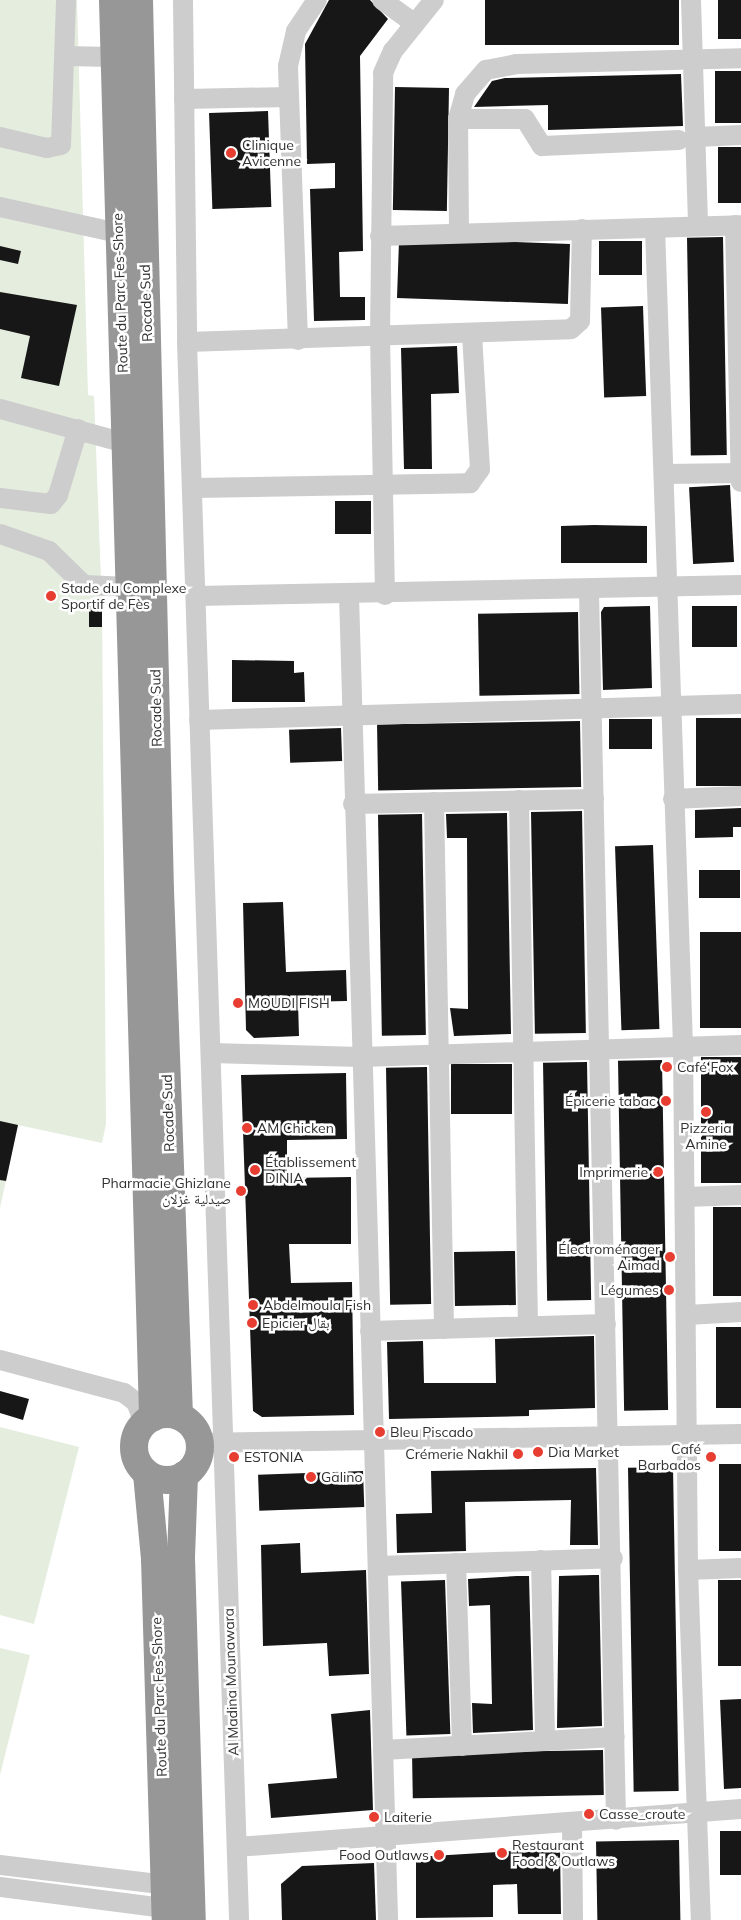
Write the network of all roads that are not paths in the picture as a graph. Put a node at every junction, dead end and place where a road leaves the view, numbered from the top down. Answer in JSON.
{"nodes":[{"id":1,"x":66,"y":0,"type":"edge"},
{"id":2,"x":113,"y":0,"type":"edge"},
{"id":3,"x":139,"y":0,"type":"edge"},
{"id":4,"x":183,"y":0,"type":"edge"},
{"id":5,"x":317,"y":0,"type":"edge"},
{"id":6,"x":382,"y":0,"type":"edge"},
{"id":7,"x":434,"y":0,"type":"edge"},
{"id":8,"x":690,"y":0,"type":"edge"},
{"id":9,"x":414,"y":23,"type":"junction"},
{"id":10,"x":65,"y":56,"type":"junction"},
{"id":11,"x":112,"y":57,"type":"junction"},
{"id":12,"x":741,"y":58,"type":"edge"},
{"id":13,"x":694,"y":59,"type":"junction"},
{"id":14,"x":289,"y":97,"type":"junction"},
{"id":15,"x":184,"y":100,"type":"junction"},
{"id":16,"x":458,"y":119,"type":"junction"},
{"id":17,"x":741,"y":135,"type":"edge"},
{"id":18,"x":0,"y":137,"type":"edge"},
{"id":19,"x":687,"y":138,"type":"junction"},
{"id":20,"x":0,"y":207,"type":"edge"},
{"id":21,"x":738,"y":225,"type":"edge"},
{"id":22,"x":698,"y":226,"type":"junction"},
{"id":23,"x":655,"y":228,"type":"junction"},
{"id":24,"x":582,"y":229,"type":"junction"},
{"id":25,"x":459,"y":231,"type":"junction"},
{"id":26,"x":118,"y":233,"type":"junction"},
{"id":27,"x":380,"y":236,"type":"junction"},
{"id":28,"x":738,"y":313,"type":"edge"},
{"id":29,"x":472,"y":334,"type":"junction"},
{"id":30,"x":380,"y":336,"type":"junction"},
{"id":31,"x":298,"y":340,"type":"junction"},
{"id":32,"x":187,"y":342,"type":"junction"},
{"id":33,"x":0,"y":409,"type":"edge"},
{"id":34,"x":78,"y":429,"type":"junction"},
{"id":35,"x":125,"y":443,"type":"junction"},
{"id":36,"x":741,"y":473,"type":"edge"},
{"id":37,"x":665,"y":474,"type":"junction"},
{"id":38,"x":741,"y":482,"type":"edge"},
{"id":39,"x":383,"y":486,"type":"junction"},
{"id":40,"x":194,"y":488,"type":"junction"},
{"id":41,"x":0,"y":498,"type":"edge"},
{"id":42,"x":0,"y":534,"type":"edge"},
{"id":43,"x":741,"y":585,"type":"edge"},
{"id":44,"x":130,"y":587,"type":"junction"},
{"id":45,"x":670,"y":588,"type":"junction"},
{"id":46,"x":589,"y":591,"type":"junction"},
{"id":47,"x":350,"y":595,"type":"junction"},
{"id":48,"x":385,"y":595,"type":"junction"},
{"id":49,"x":197,"y":596,"type":"junction"},
{"id":50,"x":741,"y":704,"type":"edge"},
{"id":51,"x":671,"y":705,"type":"junction"},
{"id":52,"x":591,"y":706,"type":"junction"},
{"id":53,"x":352,"y":715,"type":"junction"},
{"id":54,"x":199,"y":720,"type":"junction"},
{"id":55,"x":741,"y":796,"type":"edge"},
{"id":56,"x":594,"y":799,"type":"junction"},
{"id":57,"x":673,"y":799,"type":"junction"},
{"id":58,"x":519,"y":800,"type":"junction"},
{"id":59,"x":434,"y":802,"type":"junction"},
{"id":60,"x":353,"y":804,"type":"junction"},
{"id":61,"x":741,"y":1045,"type":"edge"},
{"id":62,"x":683,"y":1047,"type":"junction"},
{"id":63,"x":596,"y":1051,"type":"junction"},
{"id":64,"x":523,"y":1052,"type":"junction"},
{"id":65,"x":211,"y":1053,"type":"junction"},
{"id":66,"x":439,"y":1055,"type":"junction"},
{"id":67,"x":361,"y":1057,"type":"junction"},
{"id":68,"x":741,"y":1195,"type":"edge"},
{"id":69,"x":686,"y":1197,"type":"junction"},
{"id":70,"x":741,"y":1312,"type":"edge"},
{"id":71,"x":687,"y":1315,"type":"junction"},
{"id":72,"x":606,"y":1324,"type":"junction"},
{"id":73,"x":528,"y":1326,"type":"junction"},
{"id":74,"x":444,"y":1329,"type":"junction"},
{"id":75,"x":370,"y":1331,"type":"junction"},
{"id":76,"x":0,"y":1360,"type":"edge"},
{"id":77,"x":158,"y":1419,"type":"junction"},
{"id":78,"x":689,"y":1434,"type":"junction"},
{"id":79,"x":741,"y":1434,"type":"edge"},
{"id":80,"x":610,"y":1436,"type":"junction"},
{"id":81,"x":374,"y":1440,"type":"junction"},
{"id":82,"x":211,"y":1443,"type":"junction"},
{"id":83,"x":147,"y":1474,"type":"junction"},
{"id":84,"x":184,"y":1475,"type":"junction"},
{"id":85,"x":613,"y":1558,"type":"junction"},
{"id":86,"x":541,"y":1560,"type":"junction"},
{"id":87,"x":456,"y":1563,"type":"junction"},
{"id":88,"x":378,"y":1566,"type":"junction"},
{"id":89,"x":741,"y":1568,"type":"edge"},
{"id":90,"x":688,"y":1570,"type":"junction"},
{"id":91,"x":615,"y":1737,"type":"junction"},
{"id":92,"x":545,"y":1741,"type":"junction"},
{"id":93,"x":462,"y":1746,"type":"junction"},
{"id":94,"x":383,"y":1750,"type":"junction"},
{"id":95,"x":741,"y":1809,"type":"edge"},
{"id":96,"x":697,"y":1813,"type":"junction"},
{"id":97,"x":616,"y":1820,"type":"junction"},
{"id":98,"x":572,"y":1824,"type":"junction"},
{"id":99,"x":386,"y":1839,"type":"junction"},
{"id":100,"x":237,"y":1846,"type":"junction"},
{"id":101,"x":0,"y":1865,"type":"edge"},
{"id":102,"x":0,"y":1887,"type":"edge"},
{"id":103,"x":165,"y":1904,"type":"edge"},
{"id":104,"x":192,"y":1906,"type":"edge"},
{"id":105,"x":239,"y":1920,"type":"edge"},
{"id":106,"x":388,"y":1920,"type":"edge"},
{"id":107,"x":573,"y":1920,"type":"edge"},
{"id":108,"x":701,"y":1920,"type":"edge"}],
"edges":[{"from":1,"to":10,"type":"street"},
{"from":2,"to":11,"type":"highway","name":"Route du Parc Fes-Shore"},
{"from":3,"to":77,"type":"highway","name":"Rocade Sud"},
{"from":4,"to":15,"type":"street","name":"Al Madina Mounawara"},
{"from":5,"to":14,"type":"street"},
{"from":6,"to":9,"type":"street"},
{"from":7,"to":9,"type":"street"},
{"from":8,"to":13,"type":"street"},
{"from":9,"to":27,"type":"street"},
{"from":10,"to":11,"type":"street"},
{"from":10,"to":18,"type":"street"},
{"from":11,"to":26,"type":"highway","name":"Route du Parc Fes-Shore"},
{"from":12,"to":13,"type":"street"},
{"from":13,"to":16,"type":"street"},
{"from":13,"to":19,"type":"street"},
{"from":14,"to":15,"type":"street"},
{"from":14,"to":31,"type":"street"},
{"from":15,"to":32,"type":"street","name":"Al Madina Mounawara"},
{"from":16,"to":19,"type":"street"},
{"from":16,"to":25,"type":"street"},
{"from":17,"to":19,"type":"street"},
{"from":19,"to":22,"type":"street"},
{"from":20,"to":26,"type":"street"},
{"from":21,"to":22,"type":"street"},
{"from":21,"to":28,"type":"street"},
{"from":22,"to":23,"type":"street"},
{"from":23,"to":24,"type":"street"},
{"from":23,"to":37,"type":"street"},
{"from":24,"to":25,"type":"street"},
{"from":24,"to":29,"type":"street"},
{"from":25,"to":27,"type":"street"},
{"from":26,"to":35,"type":"highway","name":"Route du Parc Fes-Shore"},
{"from":27,"to":30,"type":"street"},
{"from":28,"to":36,"type":"street"},
{"from":29,"to":30,"type":"street"},
{"from":29,"to":39,"type":"street"},
{"from":30,"to":31,"type":"street"},
{"from":30,"to":39,"type":"street"},
{"from":31,"to":32,"type":"street"},
{"from":32,"to":40,"type":"street","name":"Al Madina Mounawara"},
{"from":33,"to":34,"type":"street"},
{"from":34,"to":35,"type":"street"},
{"from":34,"to":41,"type":"street"},
{"from":35,"to":44,"type":"highway","name":"Route du Parc Fes-Shore"},
{"from":36,"to":37,"type":"street"},
{"from":36,"to":38,"type":"street"},
{"from":37,"to":45,"type":"street"},
{"from":39,"to":40,"type":"street"},
{"from":39,"to":48,"type":"street"},
{"from":40,"to":49,"type":"street","name":"Al Madina Mounawara"},
{"from":42,"to":44,"type":"street"},
{"from":43,"to":45,"type":"street"},
{"from":44,"to":77,"type":"highway","name":"Rocade Sud"},
{"from":45,"to":46,"type":"street"},
{"from":45,"to":51,"type":"street"},
{"from":46,"to":48,"type":"street"},
{"from":46,"to":52,"type":"street"},
{"from":47,"to":48,"type":"street"},
{"from":47,"to":49,"type":"street"},
{"from":47,"to":53,"type":"street"},
{"from":49,"to":54,"type":"street","name":"Al Madina Mounawara"},
{"from":50,"to":51,"type":"street"},
{"from":51,"to":52,"type":"street"},
{"from":51,"to":57,"type":"street"},
{"from":52,"to":53,"type":"street"},
{"from":52,"to":56,"type":"street"},
{"from":53,"to":54,"type":"street"},
{"from":53,"to":60,"type":"street"},
{"from":54,"to":65,"type":"street","name":"Al Madina Mounawara"},
{"from":55,"to":57,"type":"street"},
{"from":56,"to":58,"type":"street"},
{"from":56,"to":63,"type":"street"},
{"from":57,"to":62,"type":"street"},
{"from":58,"to":59,"type":"street"},
{"from":58,"to":64,"type":"street"},
{"from":59,"to":60,"type":"street"},
{"from":59,"to":66,"type":"street"},
{"from":60,"to":67,"type":"street"},
{"from":61,"to":62,"type":"street"},
{"from":62,"to":63,"type":"street"},
{"from":62,"to":69,"type":"street"},
{"from":63,"to":64,"type":"street"},
{"from":63,"to":72,"type":"street"},
{"from":64,"to":66,"type":"street"},
{"from":64,"to":73,"type":"street"},
{"from":65,"to":67,"type":"street"},
{"from":65,"to":82,"type":"street","name":"Al Madina Mounawara"},
{"from":66,"to":67,"type":"street"},
{"from":66,"to":74,"type":"street"},
{"from":67,"to":75,"type":"street"},
{"from":68,"to":69,"type":"street"},
{"from":69,"to":71,"type":"street"},
{"from":70,"to":71,"type":"street"},
{"from":71,"to":78,"type":"street"},
{"from":72,"to":73,"type":"street"},
{"from":72,"to":80,"type":"street"},
{"from":73,"to":74,"type":"street"},
{"from":74,"to":75,"type":"street"},
{"from":75,"to":81,"type":"street"},
{"from":76,"to":77,"type":"street"},
{"from":77,"to":82,"type":"highway"},
{"from":77,"to":83,"type":"highway"},
{"from":78,"to":79,"type":"street"},
{"from":78,"to":80,"type":"street"},
{"from":78,"to":90,"type":"street"},
{"from":80,"to":81,"type":"street"},
{"from":80,"to":85,"type":"street"},
{"from":81,"to":82,"type":"street"},
{"from":81,"to":88,"type":"street"},
{"from":82,"to":84,"type":"highway"},
{"from":82,"to":100,"type":"street","name":"Al Madina Mounawara"},
{"from":83,"to":84,"type":"highway"},
{"from":83,"to":103,"type":"highway","name":"Route du Parc Fes-Shore"},
{"from":84,"to":104,"type":"highway","name":"Route du Parc Fes-Shore"},
{"from":85,"to":86,"type":"street"},
{"from":85,"to":91,"type":"street"},
{"from":86,"to":87,"type":"street"},
{"from":86,"to":92,"type":"street"},
{"from":87,"to":88,"type":"street"},
{"from":87,"to":93,"type":"street"},
{"from":88,"to":94,"type":"street"},
{"from":89,"to":90,"type":"street"},
{"from":90,"to":96,"type":"street"},
{"from":91,"to":92,"type":"street"},
{"from":91,"to":97,"type":"street"},
{"from":92,"to":93,"type":"street"},
{"from":93,"to":94,"type":"street"},
{"from":94,"to":99,"type":"street"},
{"from":95,"to":96,"type":"street"},
{"from":96,"to":97,"type":"street"},
{"from":96,"to":108,"type":"street"},
{"from":97,"to":98,"type":"street"},
{"from":98,"to":99,"type":"street"},
{"from":98,"to":107,"type":"street"},
{"from":99,"to":100,"type":"street"},
{"from":99,"to":106,"type":"street"},
{"from":100,"to":105,"type":"street","name":"Al Madina Mounawara"},
{"from":101,"to":103,"type":"street"},
{"from":102,"to":103,"type":"street"},
{"from":103,"to":104,"type":"street"}]}
